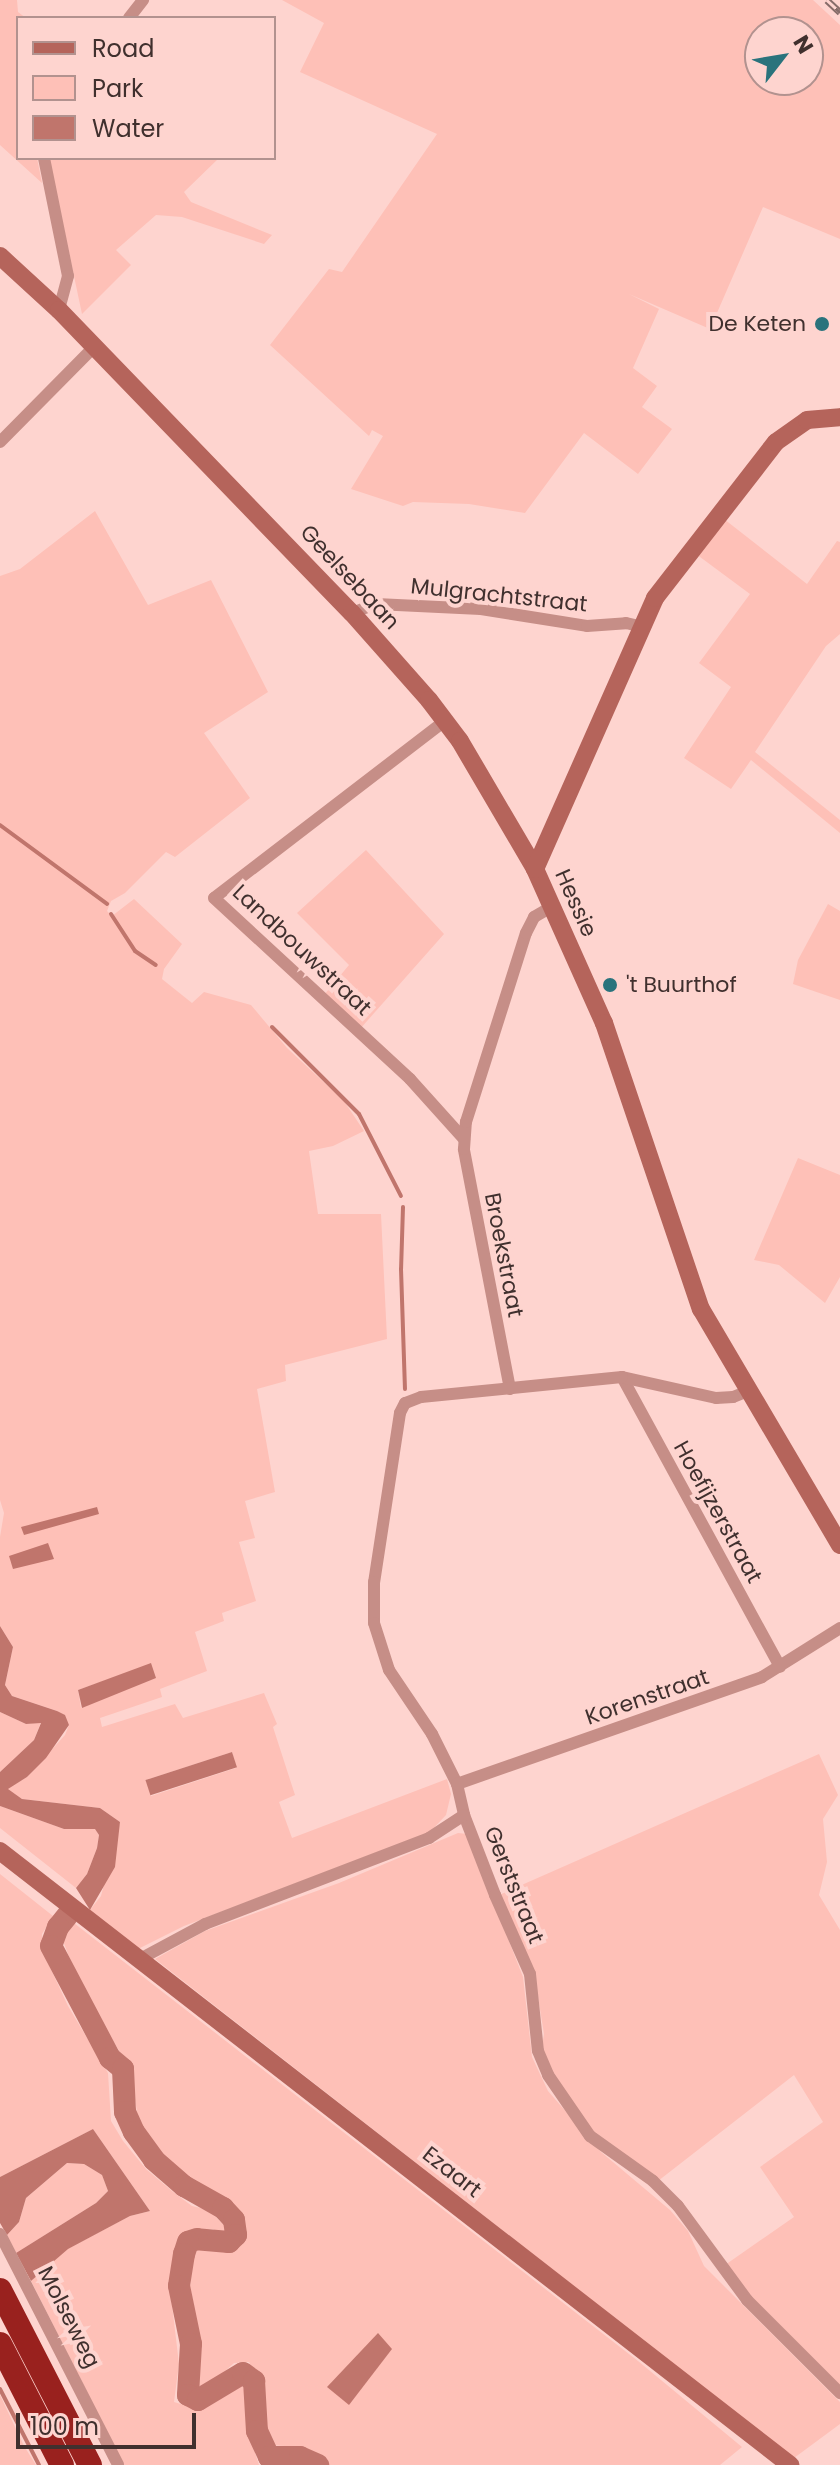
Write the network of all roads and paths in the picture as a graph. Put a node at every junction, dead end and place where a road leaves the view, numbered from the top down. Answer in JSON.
{"nodes":[{"id":1,"x":143,"y":0,"type":"edge"},
{"id":2,"x":131,"y":16,"type":"edge"},
{"id":3,"x":44,"y":160,"type":"edge"},
{"id":4,"x":0,"y":256,"type":"edge"},
{"id":5,"x":59,"y":310,"type":"junction"},
{"id":6,"x":95,"y":346,"type":"junction"},
{"id":7,"x":840,"y":417,"type":"edge"},
{"id":8,"x":0,"y":442,"type":"edge"},
{"id":9,"x":352,"y":613,"type":"junction"},
{"id":10,"x":643,"y":627,"type":"junction"},
{"id":11,"x":446,"y":720,"type":"junction"},
{"id":12,"x":535,"y":869,"type":"junction"},
{"id":13,"x":551,"y":907,"type":"junction"},
{"id":14,"x":464,"y":1139,"type":"junction"},
{"id":15,"x":622,"y":1377,"type":"junction"},
{"id":16,"x":510,"y":1389,"type":"junction"},
{"id":17,"x":748,"y":1391,"type":"junction"},
{"id":18,"x":840,"y":1545,"type":"edge"},
{"id":19,"x":840,"y":1628,"type":"edge"},
{"id":20,"x":780,"y":1667,"type":"junction"},
{"id":21,"x":457,"y":1784,"type":"junction"},
{"id":22,"x":464,"y":1815,"type":"junction"},
{"id":23,"x":0,"y":1851,"type":"edge"},
{"id":24,"x":140,"y":1959,"type":"junction"},
{"id":25,"x":0,"y":2234,"type":"edge"},
{"id":26,"x":0,"y":2290,"type":"edge"},
{"id":27,"x":0,"y":2344,"type":"edge"},
{"id":28,"x":840,"y":2393,"type":"edge"},
{"id":29,"x":62,"y":2465,"type":"edge"},
{"id":30,"x":90,"y":2465,"type":"edge"},
{"id":31,"x":118,"y":2465,"type":"edge"},
{"id":32,"x":790,"y":2465,"type":"edge"}],
"edges":[{"from":1,"to":2,"type":"street"},
{"from":3,"to":5,"type":"street"},
{"from":4,"to":5,"type":"street","name":"Geelsebaan"},
{"from":5,"to":6,"type":"street","name":"Geelsebaan"},
{"from":6,"to":8,"type":"street"},
{"from":6,"to":9,"type":"street","name":"Geelsebaan"},
{"from":7,"to":10,"type":"street","name":"Hessie"},
{"from":9,"to":10,"type":"street","name":"Mulgrachtstraat"},
{"from":9,"to":11,"type":"street","name":"Geelsebaan"},
{"from":10,"to":12,"type":"street","name":"Hessie"},
{"from":11,"to":12,"type":"street","name":"Geelsebaan"},
{"from":11,"to":14,"type":"street","name":"Landbouwstraat"},
{"from":12,"to":13,"type":"street","name":"Hessie"},
{"from":13,"to":14,"type":"street","name":"Broekstraat"},
{"from":13,"to":17,"type":"street","name":"Hessie"},
{"from":14,"to":16,"type":"street","name":"Broekstraat"},
{"from":15,"to":16,"type":"street"},
{"from":15,"to":17,"type":"street"},
{"from":15,"to":20,"type":"street","name":"Hoefijzerstraat"},
{"from":16,"to":21,"type":"street","name":"Gerststraat"},
{"from":17,"to":18,"type":"street","name":"Hessie"},
{"from":19,"to":20,"type":"street","name":"Korenstraat"},
{"from":20,"to":21,"type":"street","name":"Korenstraat"},
{"from":21,"to":22,"type":"street","name":"Gerststraat"},
{"from":22,"to":24,"type":"street"},
{"from":22,"to":28,"type":"street","name":"Gerststraat"},
{"from":23,"to":24,"type":"street","name":"Ezaart"},
{"from":24,"to":32,"type":"street","name":"Ezaart"},
{"from":25,"to":31,"type":"street","name":"Molseweg"},
{"from":26,"to":30,"type":"highway"},
{"from":27,"to":29,"type":"highway"}]}
